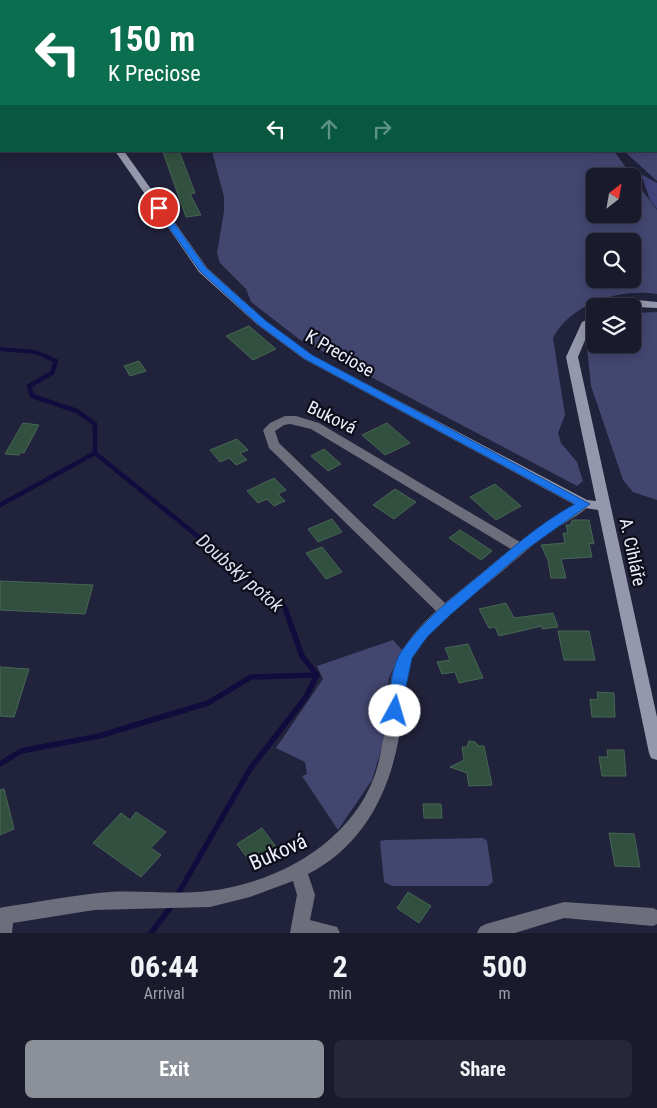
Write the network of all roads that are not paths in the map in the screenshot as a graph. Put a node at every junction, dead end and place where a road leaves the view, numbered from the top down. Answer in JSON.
{"nodes":[{"id":1,"x":120,"y":152,"type":"edge"},
{"id":2,"x":641,"y":303,"type":"edge"},
{"id":3,"x":657,"y":305,"type":"edge"},
{"id":4,"x":586,"y":324,"type":"edge"},
{"id":5,"x":584,"y":504,"type":"junction"},
{"id":6,"x":604,"y":506,"type":"junction"},
{"id":7,"x":520,"y":548,"type":"junction"},
{"id":8,"x":445,"y":611,"type":"junction"},
{"id":9,"x":657,"y":753,"type":"edge"},
{"id":10,"x":298,"y":871,"type":"junction"},
{"id":11,"x":653,"y":917,"type":"dead end"},
{"id":12,"x":2,"y":922,"type":"edge"},
{"id":13,"x":299,"y":930,"type":"edge"},
{"id":14,"x":331,"y":933,"type":"edge"},
{"id":15,"x":490,"y":933,"type":"edge"}],
"edges":[{"from":1,"to":5,"type":"street","name":"K Preciose"},
{"from":2,"to":3,"type":"street"},
{"from":4,"to":6,"type":"street","name":"A. Cihláře"},
{"from":5,"to":6,"type":"street","name":"K Preciose"},
{"from":5,"to":7,"type":"street","name":"Buková"},
{"from":6,"to":9,"type":"street","name":"A. Cihláře"},
{"from":7,"to":8,"type":"street","name":"Buková"},
{"from":7,"to":8,"type":"street","name":"Buková"},
{"from":8,"to":10,"type":"street","name":"Buková"},
{"from":10,"to":12,"type":"street","name":"Buková"},
{"from":10,"to":13,"type":"street"},
{"from":11,"to":15,"type":"street"},
{"from":13,"to":14,"type":"street"}]}
